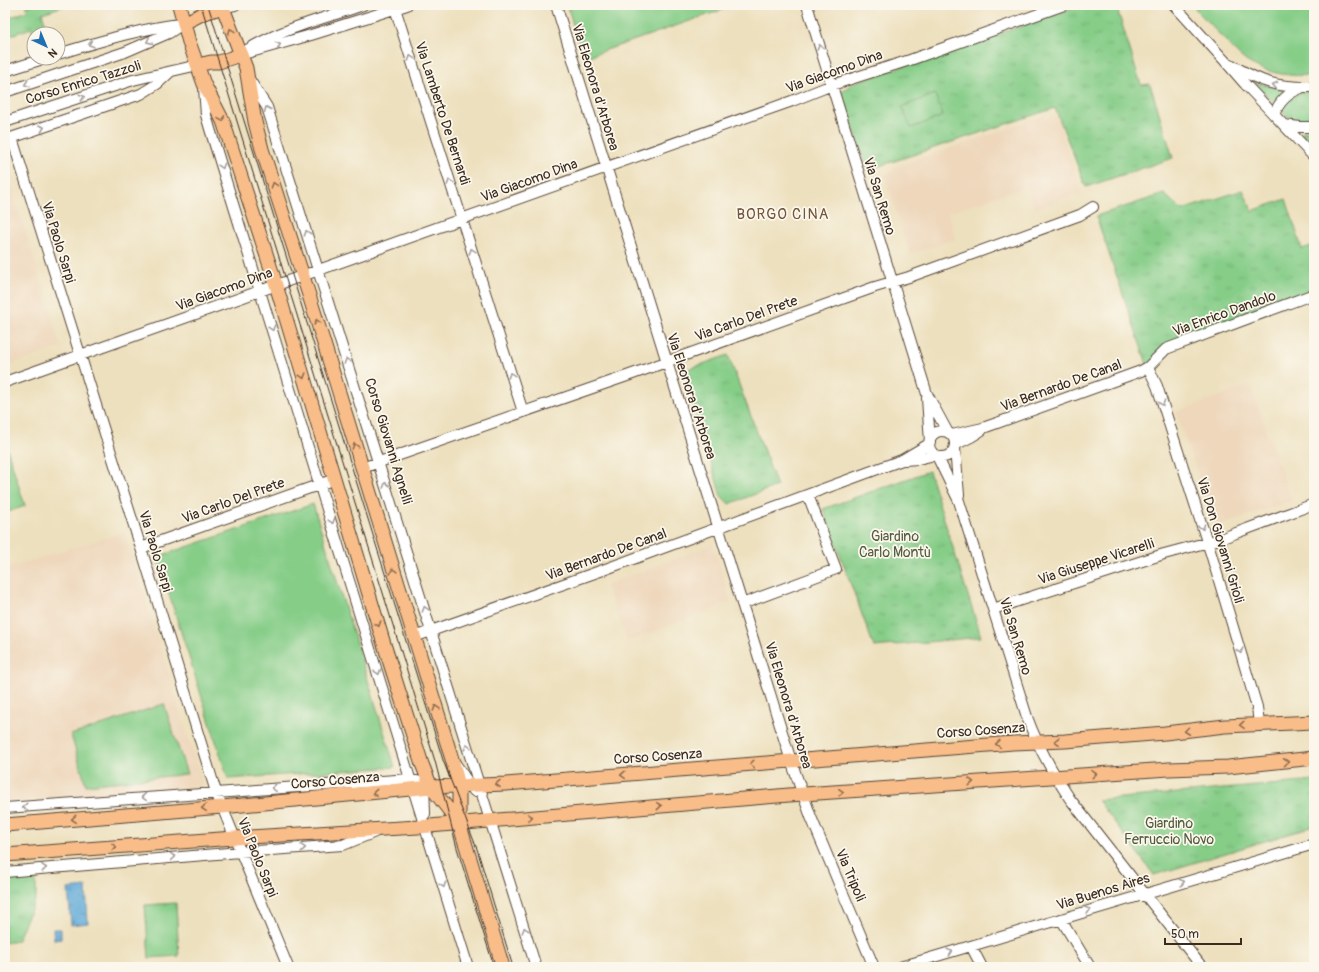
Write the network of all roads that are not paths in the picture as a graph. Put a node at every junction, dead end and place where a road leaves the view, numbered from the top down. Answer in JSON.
{"nodes":[{"id":1,"x":179,"y":5,"type":"edge"},
{"id":2,"x":364,"y":5,"type":"edge"},
{"id":3,"x":407,"y":5,"type":"edge"},
{"id":4,"x":556,"y":5,"type":"edge"},
{"id":5,"x":806,"y":5,"type":"edge"},
{"id":6,"x":1064,"y":5,"type":"edge"},
{"id":7,"x":1174,"y":5,"type":"edge"},
{"id":8,"x":226,"y":6,"type":"edge"},
{"id":9,"x":394,"y":7,"type":"edge"},
{"id":10,"x":184,"y":23,"type":"junction"},
{"id":11,"x":66,"y":52,"type":"edge"},
{"id":12,"x":240,"y":55,"type":"junction"},
{"id":13,"x":1225,"y":61,"type":"junction"},
{"id":14,"x":26,"y":64,"type":"edge"},
{"id":15,"x":198,"y":65,"type":"junction"},
{"id":16,"x":5,"y":71,"type":"edge"},
{"id":17,"x":170,"y":72,"type":"junction"},
{"id":18,"x":247,"y":75,"type":"junction"},
{"id":19,"x":204,"y":84,"type":"junction"},
{"id":20,"x":832,"y":85,"type":"junction"},
{"id":21,"x":1314,"y":87,"type":"edge"},
{"id":22,"x":1301,"y":88,"type":"junction"},
{"id":23,"x":5,"y":92,"type":"edge"},
{"id":24,"x":1274,"y":115,"type":"junction"},
{"id":25,"x":5,"y":122,"type":"edge"},
{"id":26,"x":1284,"y":125,"type":"junction"},
{"id":27,"x":1314,"y":127,"type":"edge"},
{"id":28,"x":8,"y":139,"type":"edge"},
{"id":29,"x":1314,"y":157,"type":"edge"},
{"id":30,"x":606,"y":168,"type":"junction"},
{"id":31,"x":1093,"y":207,"type":"dead end"},
{"id":32,"x":462,"y":219,"type":"junction"},
{"id":33,"x":319,"y":270,"type":"junction"},
{"id":34,"x":302,"y":276,"type":"junction"},
{"id":35,"x":892,"y":282,"type":"junction"},
{"id":36,"x":276,"y":285,"type":"junction"},
{"id":37,"x":260,"y":291,"type":"junction"},
{"id":38,"x":1314,"y":294,"type":"edge"},
{"id":39,"x":80,"y":356,"type":"junction"},
{"id":40,"x":667,"y":361,"type":"junction"},
{"id":41,"x":1148,"y":367,"type":"junction"},
{"id":42,"x":5,"y":382,"type":"edge"},
{"id":43,"x":926,"y":394,"type":"junction"},
{"id":44,"x":523,"y":412,"type":"junction"},
{"id":45,"x":983,"y":428,"type":"junction"},
{"id":46,"x":950,"y":433,"type":"junction"},
{"id":47,"x":929,"y":443,"type":"junction"},
{"id":48,"x":955,"y":447,"type":"junction"},
{"id":49,"x":936,"y":455,"type":"junction"},
{"id":50,"x":902,"y":460,"type":"junction"},
{"id":51,"x":379,"y":463,"type":"junction"},
{"id":52,"x":362,"y":468,"type":"junction"},
{"id":53,"x":335,"y":479,"type":"junction"},
{"id":54,"x":320,"y":484,"type":"junction"},
{"id":55,"x":808,"y":495,"type":"junction"},
{"id":56,"x":959,"y":501,"type":"junction"},
{"id":57,"x":1314,"y":504,"type":"edge"},
{"id":58,"x":719,"y":527,"type":"junction"},
{"id":59,"x":1207,"y":542,"type":"junction"},
{"id":60,"x":141,"y":548,"type":"junction"},
{"id":61,"x":742,"y":604,"type":"junction"},
{"id":62,"x":993,"y":608,"type":"junction"},
{"id":63,"x":432,"y":631,"type":"junction"},
{"id":64,"x":414,"y":637,"type":"junction"},
{"id":65,"x":384,"y":644,"type":"junction"},
{"id":66,"x":370,"y":648,"type":"junction"},
{"id":67,"x":1314,"y":722,"type":"edge"},
{"id":68,"x":1259,"y":724,"type":"junction"},
{"id":69,"x":1037,"y":742,"type":"junction"},
{"id":70,"x":1314,"y":758,"type":"edge"},
{"id":71,"x":791,"y":762,"type":"junction"},
{"id":72,"x":1055,"y":776,"type":"junction"},
{"id":73,"x":421,"y":785,"type":"junction"},
{"id":74,"x":470,"y":785,"type":"junction"},
{"id":75,"x":216,"y":792,"type":"junction"},
{"id":76,"x":802,"y":795,"type":"junction"},
{"id":77,"x":222,"y":807,"type":"junction"},
{"id":78,"x":5,"y":808,"type":"edge"},
{"id":79,"x":491,"y":820,"type":"junction"},
{"id":80,"x":459,"y":823,"type":"junction"},
{"id":81,"x":5,"y":825,"type":"edge"},
{"id":82,"x":425,"y":826,"type":"junction"},
{"id":83,"x":381,"y":829,"type":"junction"},
{"id":84,"x":234,"y":838,"type":"junction"},
{"id":85,"x":1314,"y":844,"type":"edge"},
{"id":86,"x":240,"y":852,"type":"junction"},
{"id":87,"x":5,"y":855,"type":"edge"},
{"id":88,"x":5,"y":872,"type":"edge"},
{"id":89,"x":1145,"y":893,"type":"junction"},
{"id":90,"x":1061,"y":918,"type":"junction"},
{"id":91,"x":971,"y":946,"type":"junction"},
{"id":92,"x":288,"y":967,"type":"edge"},
{"id":93,"x":468,"y":967,"type":"edge"},
{"id":94,"x":504,"y":967,"type":"edge"},
{"id":95,"x":536,"y":967,"type":"edge"},
{"id":96,"x":874,"y":967,"type":"edge"},
{"id":97,"x":900,"y":967,"type":"edge"},
{"id":98,"x":982,"y":967,"type":"edge"},
{"id":99,"x":1090,"y":967,"type":"edge"},
{"id":100,"x":1202,"y":967,"type":"edge"}],
"edges":[{"from":1,"to":10,"type":"main road"},
{"from":2,"to":12,"type":"street"},
{"from":3,"to":9,"type":"street"},
{"from":4,"to":30,"type":"street","name":"Via Eleonora d'Arborea"},
{"from":20,"to":5,"type":"street","name":"Via San Remo","one_way":true},
{"from":6,"to":20,"type":"street","name":"Via Giacomo Dina"},
{"from":7,"to":13,"type":"street"},
{"from":8,"to":10,"type":"main road"},
{"from":12,"to":8,"type":"main road","name":"Corso Giovanni Agnelli","one_way":true},
{"from":12,"to":9,"type":"street","one_way":true},
{"from":32,"to":9,"type":"street","name":"Via Lamberto De Bernardi","one_way":true},
{"from":10,"to":11,"type":"street","one_way":true},
{"from":10,"to":15,"type":"main road","name":"Corso Giovanni Agnelli"},
{"from":10,"to":23,"type":"street","name":"Corso Enrico Tazzoli","one_way":true},
{"from":12,"to":15,"type":"main road"},
{"from":12,"to":18,"type":"main road","name":"Corso Giovanni Agnelli"},
{"from":22,"to":13,"type":"street","one_way":true},
{"from":13,"to":24,"type":"street"},
{"from":14,"to":16,"type":"street"},
{"from":15,"to":17,"type":"street","name":"Corso Enrico Tazzoli"},
{"from":15,"to":19,"type":"main road","name":"Corso Giovanni Agnelli"},
{"from":25,"to":17,"type":"street","name":"Corso Enrico Tazzoli","one_way":true},
{"from":28,"to":17,"type":"street","name":"Corso Enrico Tazzoli","one_way":true},
{"from":33,"to":18,"type":"street","name":"Corso Giovanni Agnelli","one_way":true},
{"from":34,"to":18,"type":"main road","name":"Corso Giovanni Agnelli","one_way":true},
{"from":19,"to":36,"type":"main road","name":"Corso Giovanni Agnelli","one_way":true},
{"from":19,"to":37,"type":"street","name":"Corso Giovanni Agnelli","one_way":true},
{"from":20,"to":30,"type":"street","name":"Via Giacomo Dina"},
{"from":20,"to":35,"type":"street","name":"Via San Remo"},
{"from":21,"to":22,"type":"street"},
{"from":22,"to":24,"type":"street"},
{"from":24,"to":26,"type":"street"},
{"from":26,"to":27,"type":"street"},
{"from":26,"to":29,"type":"street"},
{"from":28,"to":39,"type":"street","name":"Via Paolo Sarpi"},
{"from":30,"to":32,"type":"street","name":"Via Giacomo Dina"},
{"from":30,"to":40,"type":"street","name":"Via Eleonora d'Arborea"},
{"from":31,"to":35,"type":"street","name":"Via Carlo Del Prete"},
{"from":32,"to":33,"type":"street","name":"Via Giacomo Dina"},
{"from":44,"to":32,"type":"street","name":"Via Lamberto De Bernardi","one_way":true},
{"from":33,"to":34,"type":"street","name":"Via Giacomo Dina"},
{"from":51,"to":33,"type":"street","name":"Corso Giovanni Agnelli","one_way":true},
{"from":34,"to":36,"type":"street","name":"Via Giacomo Dina"},
{"from":52,"to":34,"type":"main road","name":"Corso Giovanni Agnelli","one_way":true},
{"from":35,"to":40,"type":"street","name":"Via Carlo Del Prete"},
{"from":35,"to":43,"type":"street","name":"Via San Remo"},
{"from":36,"to":37,"type":"street","name":"Via Giacomo Dina"},
{"from":36,"to":53,"type":"main road","name":"Corso Giovanni Agnelli","one_way":true},
{"from":37,"to":39,"type":"street","name":"Via Giacomo Dina"},
{"from":37,"to":54,"type":"street","name":"Corso Giovanni Agnelli","one_way":true},
{"from":38,"to":41,"type":"street","name":"Via Enrico Dandolo"},
{"from":39,"to":42,"type":"street","name":"Via Giacomo Dina"},
{"from":39,"to":60,"type":"street","name":"Via Paolo Sarpi"},
{"from":40,"to":44,"type":"street","name":"Via Carlo Del Prete"},
{"from":40,"to":58,"type":"street","name":"Via Eleonora d'Arborea"},
{"from":41,"to":45,"type":"street","name":"Via Bernardo De Canal"},
{"from":41,"to":59,"type":"street","name":"Via Don Giovanni Grioli","one_way":true},
{"from":43,"to":46,"type":"street","name":"Via San Remo"},
{"from":43,"to":47,"type":"street","name":"Via San Remo"},
{"from":44,"to":51,"type":"street","name":"Via Carlo Del Prete"},
{"from":45,"to":46,"type":"street","name":"Via Bernardo De Canal"},
{"from":45,"to":48,"type":"street","name":"Via Bernardo De Canal"},
{"from":46,"to":47,"type":"street"},
{"from":46,"to":48,"type":"street"},
{"from":47,"to":49,"type":"street"},
{"from":47,"to":50,"type":"street","name":"Via Bernardo De Canal"},
{"from":48,"to":49,"type":"street"},
{"from":48,"to":56,"type":"street","name":"Via San Remo"},
{"from":49,"to":50,"type":"street","name":"Via Bernardo De Canal"},
{"from":49,"to":56,"type":"street","name":"Via San Remo"},
{"from":50,"to":55,"type":"street","name":"Via Bernardo De Canal"},
{"from":51,"to":52,"type":"street","name":"Via Carlo Del Prete"},
{"from":63,"to":51,"type":"street","name":"Corso Giovanni Agnelli","one_way":true},
{"from":64,"to":52,"type":"main road","name":"Corso Giovanni Agnelli","one_way":true},
{"from":53,"to":54,"type":"street","name":"Via Carlo Del Prete"},
{"from":53,"to":65,"type":"main road","name":"Corso Giovanni Agnelli","one_way":true},
{"from":54,"to":60,"type":"street","name":"Via Carlo Del Prete"},
{"from":54,"to":66,"type":"street","name":"Corso Giovanni Agnelli","one_way":true},
{"from":55,"to":58,"type":"street","name":"Via Bernardo De Canal"},
{"from":55,"to":61,"type":"street"},
{"from":56,"to":62,"type":"street","name":"Via San Remo"},
{"from":57,"to":59,"type":"street","name":"Via Giuseppe Vicarelli"},
{"from":58,"to":61,"type":"street","name":"Via Eleonora d'Arborea"},
{"from":58,"to":63,"type":"street","name":"Via Bernardo De Canal"},
{"from":59,"to":62,"type":"street","name":"Via Giuseppe Vicarelli"},
{"from":59,"to":68,"type":"street","name":"Via Don Giovanni Grioli","one_way":true},
{"from":60,"to":75,"type":"street","name":"Via Paolo Sarpi"},
{"from":61,"to":71,"type":"street","name":"Via Eleonora d'Arborea"},
{"from":62,"to":69,"type":"street","name":"Via San Remo"},
{"from":63,"to":64,"type":"street","name":"Via Bernardo De Canal"},
{"from":74,"to":63,"type":"street","name":"Corso Giovanni Agnelli","one_way":true},
{"from":74,"to":64,"type":"main road","name":"Corso Giovanni Agnelli","one_way":true},
{"from":65,"to":66,"type":"street"},
{"from":65,"to":73,"type":"main road","name":"Corso Giovanni Agnelli"},
{"from":66,"to":73,"type":"street","name":"Corso Giovanni Agnelli","one_way":true},
{"from":67,"to":68,"type":"main road","name":"Corso Cosenza"},
{"from":68,"to":69,"type":"main road","name":"Corso Cosenza","one_way":true},
{"from":69,"to":71,"type":"main road","name":"Corso Cosenza","one_way":true},
{"from":69,"to":72,"type":"street","name":"Via San Remo"},
{"from":72,"to":70,"type":"main road","one_way":true},
{"from":71,"to":74,"type":"main road","name":"Corso Cosenza","one_way":true},
{"from":71,"to":76,"type":"street","name":"Via Eleonora d'Arborea"},
{"from":76,"to":72,"type":"main road","one_way":true},
{"from":72,"to":89,"type":"street","name":"Via San Remo"},
{"from":73,"to":74,"type":"main road","name":"Corso Cosenza"},
{"from":73,"to":75,"type":"street","name":"Corso Cosenza","one_way":true},
{"from":73,"to":77,"type":"main road","name":"Corso Cosenza","one_way":true},
{"from":73,"to":80,"type":"main road","name":"Corso Giovanni Agnelli"},
{"from":73,"to":82,"type":"street","name":"Corso Giovanni Agnelli"},
{"from":74,"to":79,"type":"street","name":"Corso Giovanni Agnelli"},
{"from":74,"to":80,"type":"main road","name":"Corso Giovanni Agnelli"},
{"from":75,"to":77,"type":"street","name":"Via Paolo Sarpi"},
{"from":75,"to":78,"type":"street","name":"Corso Cosenza","one_way":true},
{"from":79,"to":76,"type":"main road","one_way":true},
{"from":76,"to":96,"type":"street","name":"Via Tripoli"},
{"from":77,"to":81,"type":"main road","name":"Corso Cosenza","one_way":true},
{"from":77,"to":84,"type":"street","name":"Via Paolo Sarpi"},
{"from":79,"to":80,"type":"main road"},
{"from":95,"to":79,"type":"street","name":"Corso Giovanni Agnelli","one_way":true},
{"from":80,"to":82,"type":"main road"},
{"from":80,"to":94,"type":"main road","name":"Corso Giovanni Agnelli"},
{"from":82,"to":83,"type":"main road"},
{"from":82,"to":93,"type":"street","name":"Corso Giovanni Agnelli","one_way":true},
{"from":83,"to":84,"type":"main road"},
{"from":86,"to":83,"type":"street","one_way":true},
{"from":84,"to":86,"type":"street","name":"Via Paolo Sarpi"},
{"from":87,"to":84,"type":"main road","one_way":true},
{"from":89,"to":85,"type":"street","name":"Via Buenos Aires","one_way":true},
{"from":88,"to":86,"type":"street","one_way":true},
{"from":86,"to":92,"type":"street","name":"Via Paolo Sarpi"},
{"from":90,"to":89,"type":"street","name":"Via Buenos Aires","one_way":true},
{"from":89,"to":100,"type":"street","name":"Via San Remo"},
{"from":90,"to":91,"type":"street","name":"Via Buenos Aires"},
{"from":90,"to":99,"type":"street"},
{"from":97,"to":91,"type":"street","name":"Via Buenos Aires","one_way":true},
{"from":91,"to":98,"type":"street"}]}
